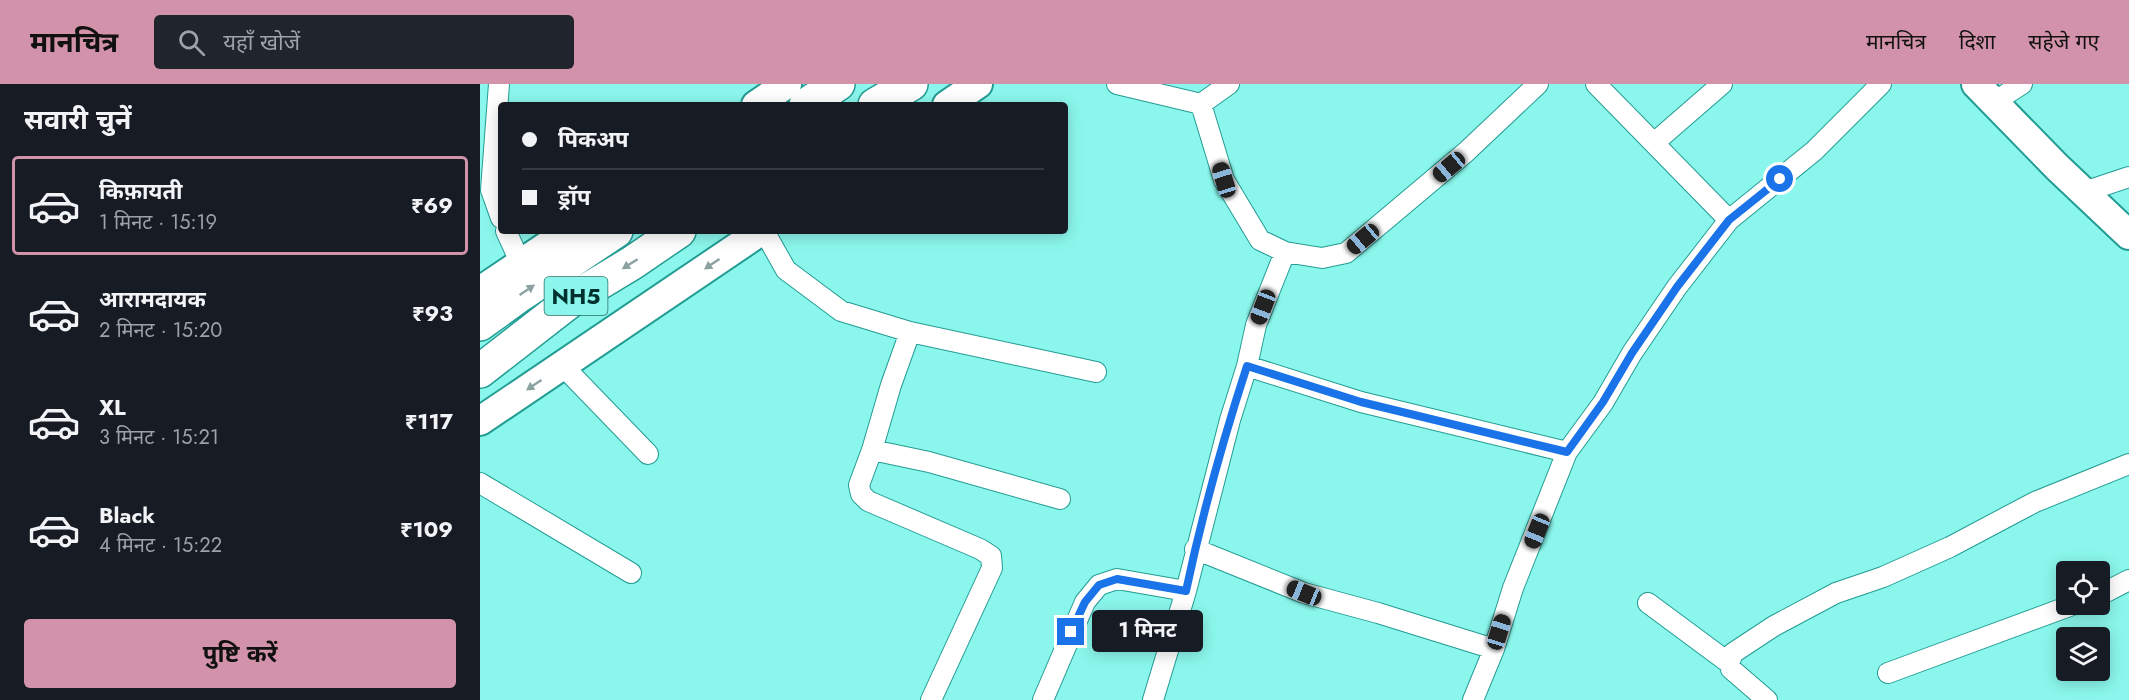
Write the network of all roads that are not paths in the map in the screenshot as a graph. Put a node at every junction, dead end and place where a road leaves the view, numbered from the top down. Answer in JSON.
{"nodes":[{"id":1,"x":499,"y":84,"type":"edge"},
{"id":2,"x":787,"y":84,"type":"edge"},
{"id":3,"x":838,"y":84,"type":"edge"},
{"id":4,"x":911,"y":84,"type":"edge"},
{"id":5,"x":978,"y":84,"type":"edge"},
{"id":6,"x":1117,"y":84,"type":"edge"},
{"id":7,"x":1229,"y":84,"type":"edge"},
{"id":8,"x":1538,"y":84,"type":"edge"},
{"id":9,"x":1596,"y":84,"type":"edge"},
{"id":10,"x":1722,"y":84,"type":"edge"},
{"id":11,"x":1881,"y":84,"type":"edge"},
{"id":12,"x":2022,"y":84,"type":"edge"},
{"id":13,"x":1985,"y":93,"type":"edge"},
{"id":14,"x":760,"y":102,"type":"edge"},
{"id":15,"x":811,"y":102,"type":"edge"},
{"id":16,"x":880,"y":102,"type":"edge"},
{"id":17,"x":951,"y":102,"type":"edge"},
{"id":18,"x":1201,"y":104,"type":"junction"},
{"id":19,"x":1654,"y":143,"type":"junction"},
{"id":20,"x":2129,"y":177,"type":"edge"},
{"id":21,"x":2084,"y":192,"type":"junction"},
{"id":22,"x":498,"y":210,"type":"edge"},
{"id":23,"x":1729,"y":220,"type":"junction"},
{"id":24,"x":507,"y":234,"type":"edge"},
{"id":25,"x":565,"y":234,"type":"edge"},
{"id":26,"x":612,"y":234,"type":"edge"},
{"id":27,"x":675,"y":234,"type":"edge"},
{"id":28,"x":758,"y":234,"type":"edge"},
{"id":29,"x":765,"y":234,"type":"edge"},
{"id":30,"x":2129,"y":235,"type":"edge"},
{"id":31,"x":1285,"y":252,"type":"junction"},
{"id":32,"x":520,"y":264,"type":"junction"},
{"id":33,"x":480,"y":291,"type":"edge"},
{"id":34,"x":480,"y":324,"type":"edge"},
{"id":35,"x":910,"y":332,"type":"junction"},
{"id":36,"x":562,"y":365,"type":"junction"},
{"id":37,"x":1247,"y":366,"type":"junction"},
{"id":38,"x":480,"y":370,"type":"edge"},
{"id":39,"x":1096,"y":372,"type":"dead end"},
{"id":40,"x":480,"y":421,"type":"edge"},
{"id":41,"x":872,"y":450,"type":"junction"},
{"id":42,"x":1567,"y":452,"type":"junction"},
{"id":43,"x":648,"y":454,"type":"dead end"},
{"id":44,"x":2129,"y":464,"type":"edge"},
{"id":45,"x":480,"y":483,"type":"edge"},
{"id":46,"x":1060,"y":499,"type":"dead end"},
{"id":47,"x":1195,"y":549,"type":"junction"},
{"id":48,"x":632,"y":573,"type":"dead end"},
{"id":49,"x":2129,"y":580,"type":"edge"},
{"id":50,"x":2110,"y":590,"type":"edge"},
{"id":51,"x":1186,"y":591,"type":"junction"},
{"id":52,"x":1648,"y":603,"type":"dead end"},
{"id":53,"x":2056,"y":611,"type":"edge"},
{"id":54,"x":1494,"y":649,"type":"junction"},
{"id":55,"x":1729,"y":663,"type":"junction"},
{"id":56,"x":1888,"y":674,"type":"dead end"},
{"id":57,"x":931,"y":700,"type":"edge"},
{"id":58,"x":1043,"y":700,"type":"edge"},
{"id":59,"x":1153,"y":700,"type":"edge"},
{"id":60,"x":1473,"y":700,"type":"edge"},
{"id":61,"x":1767,"y":700,"type":"edge"}],
"edges":[{"from":1,"to":22,"type":"street"},
{"from":2,"to":14,"type":"main road"},
{"from":3,"to":15,"type":"highway"},
{"from":4,"to":16,"type":"highway"},
{"from":5,"to":17,"type":"main road"},
{"from":6,"to":18,"type":"street"},
{"from":7,"to":18,"type":"street"},
{"from":8,"to":31,"type":"street"},
{"from":9,"to":19,"type":"street"},
{"from":10,"to":19,"type":"street"},
{"from":11,"to":23,"type":"street"},
{"from":12,"to":13,"type":"street"},
{"from":13,"to":21,"type":"main road"},
{"from":18,"to":31,"type":"street"},
{"from":19,"to":23,"type":"street"},
{"from":20,"to":21,"type":"street"},
{"from":21,"to":30,"type":"main road"},
{"from":23,"to":42,"type":"street"},
{"from":24,"to":32,"type":"street"},
{"from":25,"to":32,"type":"main road"},
{"from":34,"to":26,"type":"highway","number":"NH5","one_way":true},
{"from":27,"to":38,"type":"highway","number":"NH5","one_way":true},
{"from":28,"to":36,"type":"main road","one_way":true},
{"from":29,"to":35,"type":"street"},
{"from":31,"to":37,"type":"street"},
{"from":32,"to":33,"type":"main road"},
{"from":35,"to":39,"type":"street"},
{"from":35,"to":41,"type":"street"},
{"from":36,"to":40,"type":"main road","one_way":true},
{"from":36,"to":43,"type":"street"},
{"from":37,"to":42,"type":"street"},
{"from":37,"to":47,"type":"street"},
{"from":41,"to":46,"type":"street"},
{"from":41,"to":57,"type":"street"},
{"from":42,"to":54,"type":"street"},
{"from":44,"to":55,"type":"street"},
{"from":45,"to":48,"type":"street"},
{"from":47,"to":51,"type":"street"},
{"from":47,"to":54,"type":"street"},
{"from":49,"to":50,"type":"street"},
{"from":51,"to":58,"type":"street"},
{"from":51,"to":59,"type":"street"},
{"from":52,"to":55,"type":"street"},
{"from":53,"to":56,"type":"street"},
{"from":54,"to":60,"type":"street"},
{"from":55,"to":61,"type":"street"}]}
